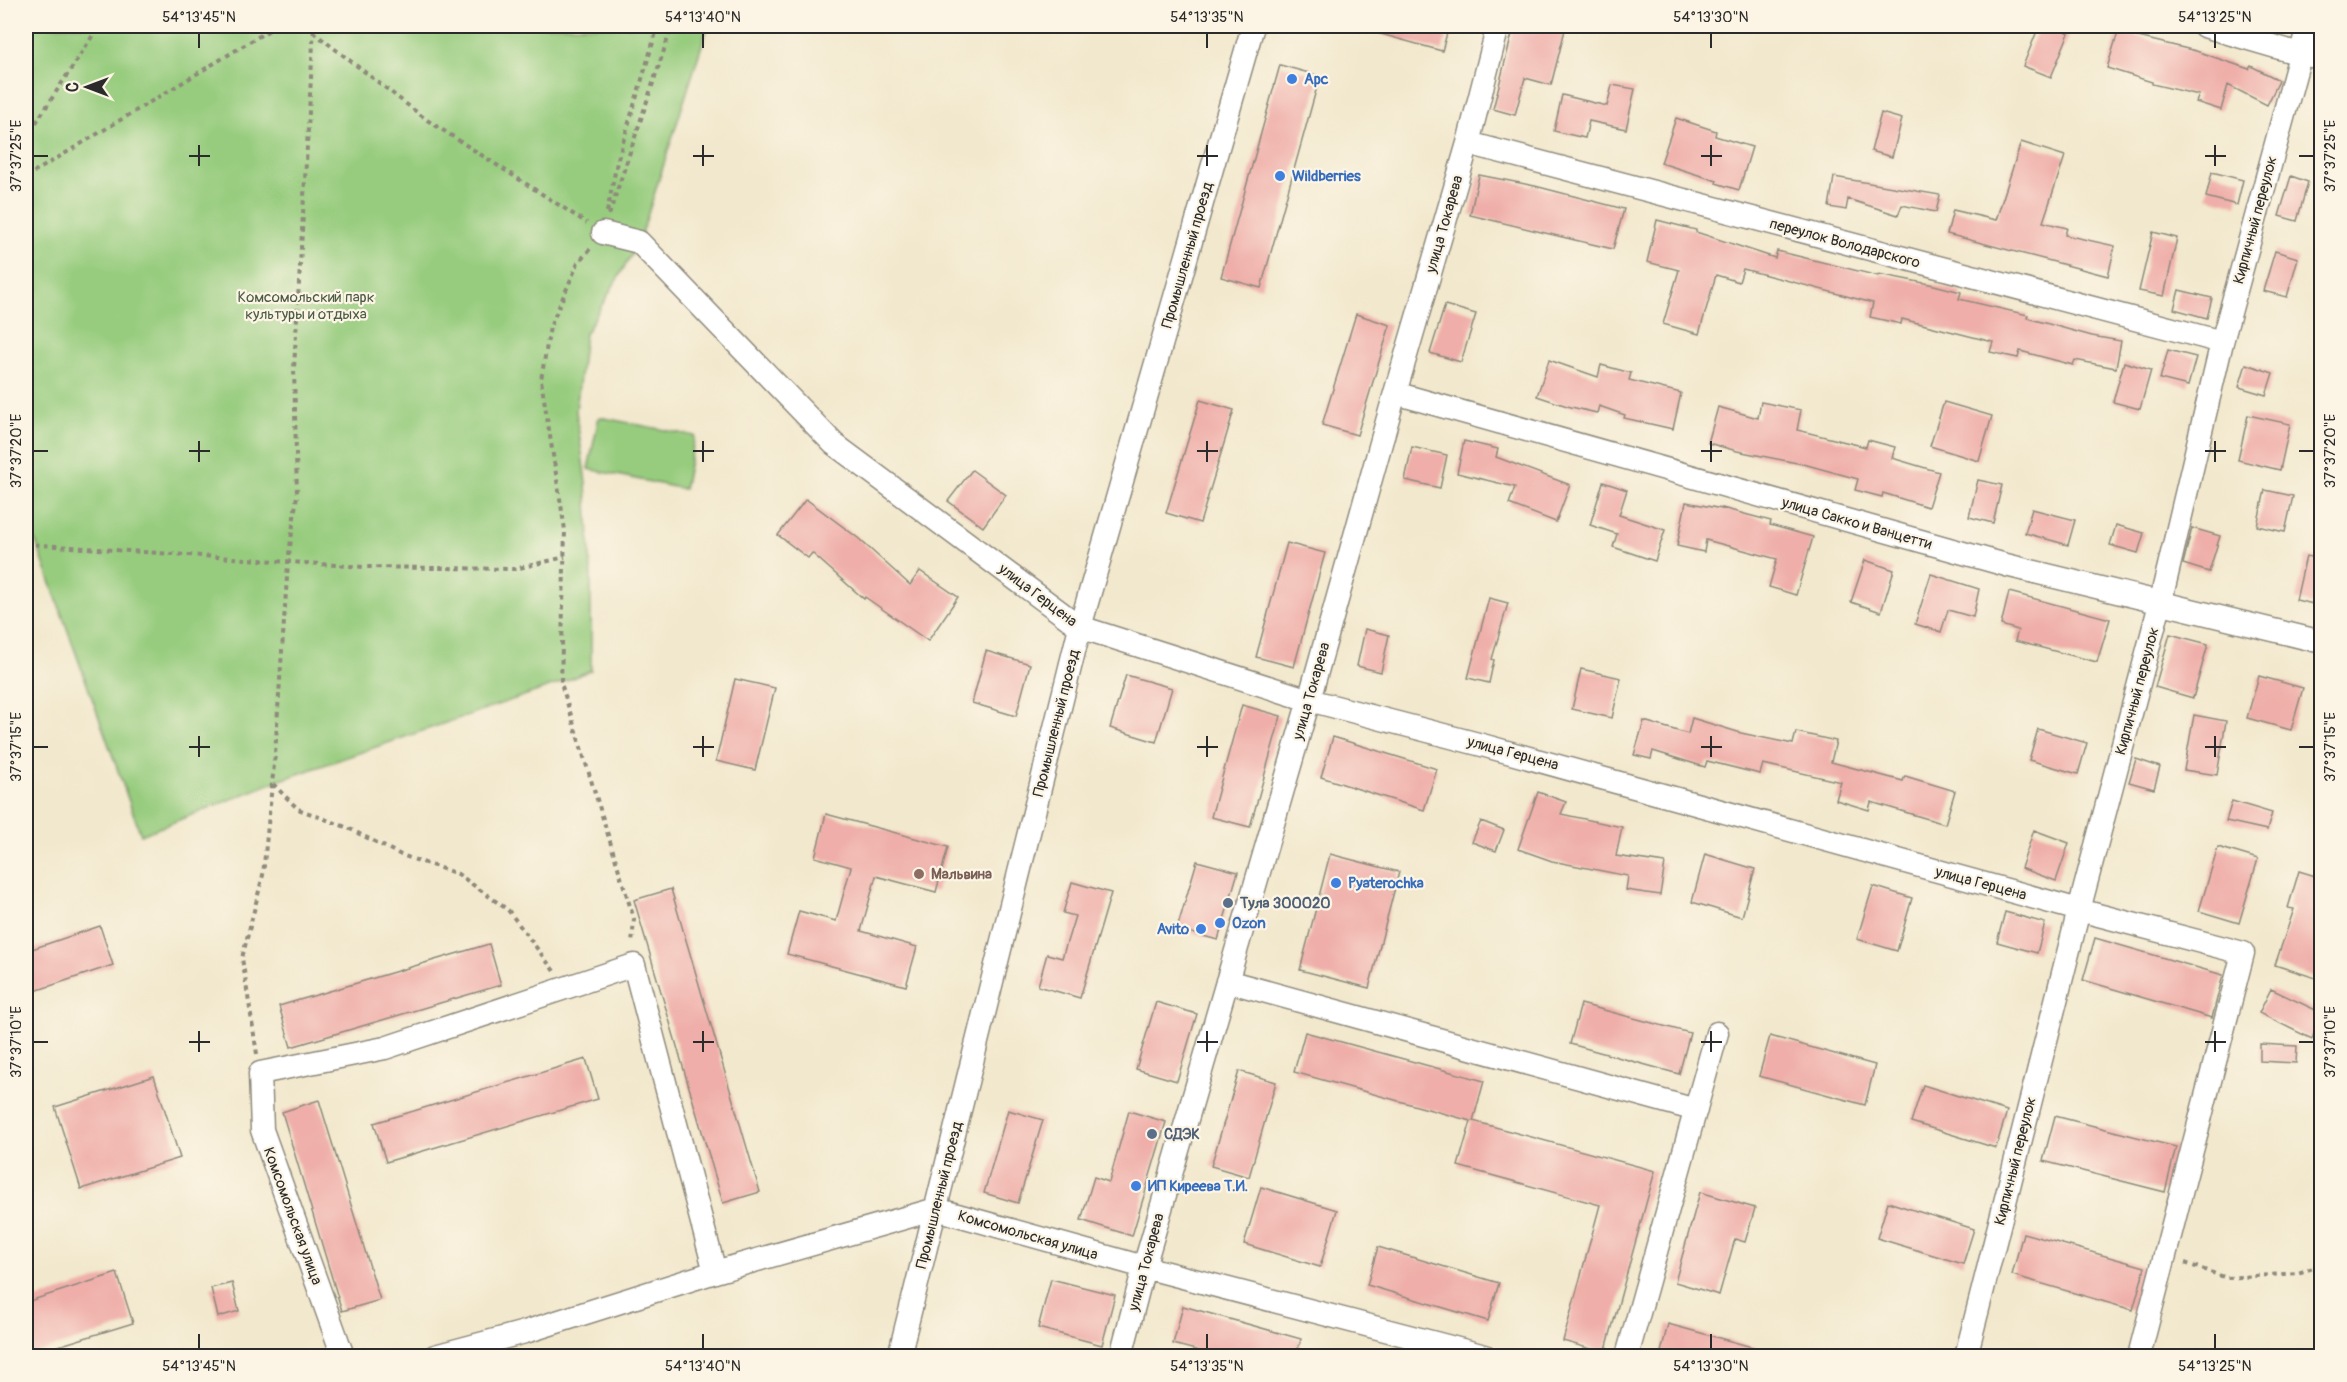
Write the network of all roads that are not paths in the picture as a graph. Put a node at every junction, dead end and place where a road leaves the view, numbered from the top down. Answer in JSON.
{"nodes":[{"id":1,"x":1253,"y":26,"type":"edge"},
{"id":2,"x":1498,"y":26,"type":"edge"},
{"id":3,"x":2204,"y":26,"type":"edge"},
{"id":4,"x":2308,"y":26,"type":"edge"},
{"id":5,"x":2311,"y":56,"type":"edge"},
{"id":6,"x":1468,"y":143,"type":"junction"},
{"id":7,"x":603,"y":233,"type":"road end"},
{"id":8,"x":2222,"y":342,"type":"junction"},
{"id":9,"x":1395,"y":393,"type":"junction"},
{"id":10,"x":2160,"y":604,"type":"junction"},
{"id":11,"x":1080,"y":627,"type":"junction"},
{"id":12,"x":2322,"y":642,"type":"edge"},
{"id":13,"x":1309,"y":700,"type":"junction"},
{"id":14,"x":2079,"y":910,"type":"junction"},
{"id":15,"x":1227,"y":981,"type":"junction"},
{"id":16,"x":1717,"y":1033,"type":"dead end"},
{"id":17,"x":1695,"y":1110,"type":"junction"},
{"id":18,"x":936,"y":1209,"type":"junction"},
{"id":19,"x":1144,"y":1268,"type":"junction"},
{"id":20,"x":716,"y":1272,"type":"junction"},
{"id":21,"x":343,"y":1356,"type":"edge"},
{"id":22,"x":435,"y":1356,"type":"edge"},
{"id":23,"x":899,"y":1356,"type":"edge"},
{"id":24,"x":1121,"y":1356,"type":"edge"},
{"id":25,"x":1485,"y":1356,"type":"edge"},
{"id":26,"x":1627,"y":1356,"type":"edge"},
{"id":27,"x":1966,"y":1356,"type":"edge"},
{"id":28,"x":2139,"y":1356,"type":"edge"}],
"edges":[{"from":1,"to":11,"type":"street","name":"Промышленный проезд"},
{"from":2,"to":6,"type":"street","name":"улица Токарева"},
{"from":3,"to":5,"type":"street"},
{"from":4,"to":5,"type":"street","name":"Кирпичный переулок"},
{"from":5,"to":8,"type":"street","name":"Кирпичный переулок"},
{"from":6,"to":8,"type":"street","name":"переулок Володарского"},
{"from":6,"to":9,"type":"street","name":"улица Токарева"},
{"from":7,"to":11,"type":"street","name":"улица Герцена"},
{"from":8,"to":10,"type":"street","name":"Кирпичный переулок"},
{"from":9,"to":10,"type":"street","name":"улица Сакко и Ванцетти"},
{"from":9,"to":13,"type":"street","name":"улица Токарева"},
{"from":10,"to":12,"type":"street","name":"улица Сакко и Ванцетти"},
{"from":10,"to":14,"type":"street","name":"Кирпичный переулок"},
{"from":11,"to":13,"type":"street","name":"улица Герцена"},
{"from":11,"to":18,"type":"street","name":"Промышленный проезд"},
{"from":13,"to":14,"type":"street","name":"улица Герцена"},
{"from":13,"to":15,"type":"street","name":"улица Токарева"},
{"from":14,"to":27,"type":"street","name":"Кирпичный переулок"},
{"from":14,"to":28,"type":"street","name":"улица Герцена"},
{"from":15,"to":17,"type":"street"},
{"from":15,"to":19,"type":"street","name":"улица Токарева"},
{"from":16,"to":17,"type":"street"},
{"from":17,"to":26,"type":"street"},
{"from":18,"to":19,"type":"street","name":"Комсомольская улица"},
{"from":18,"to":20,"type":"street"},
{"from":18,"to":23,"type":"street","name":"Промышленный проезд"},
{"from":19,"to":24,"type":"street","name":"улица Токарева"},
{"from":19,"to":25,"type":"street","name":"Комсомольская улица"},
{"from":20,"to":21,"type":"street","name":"Комсомольская улица"},
{"from":20,"to":22,"type":"street"}]}
